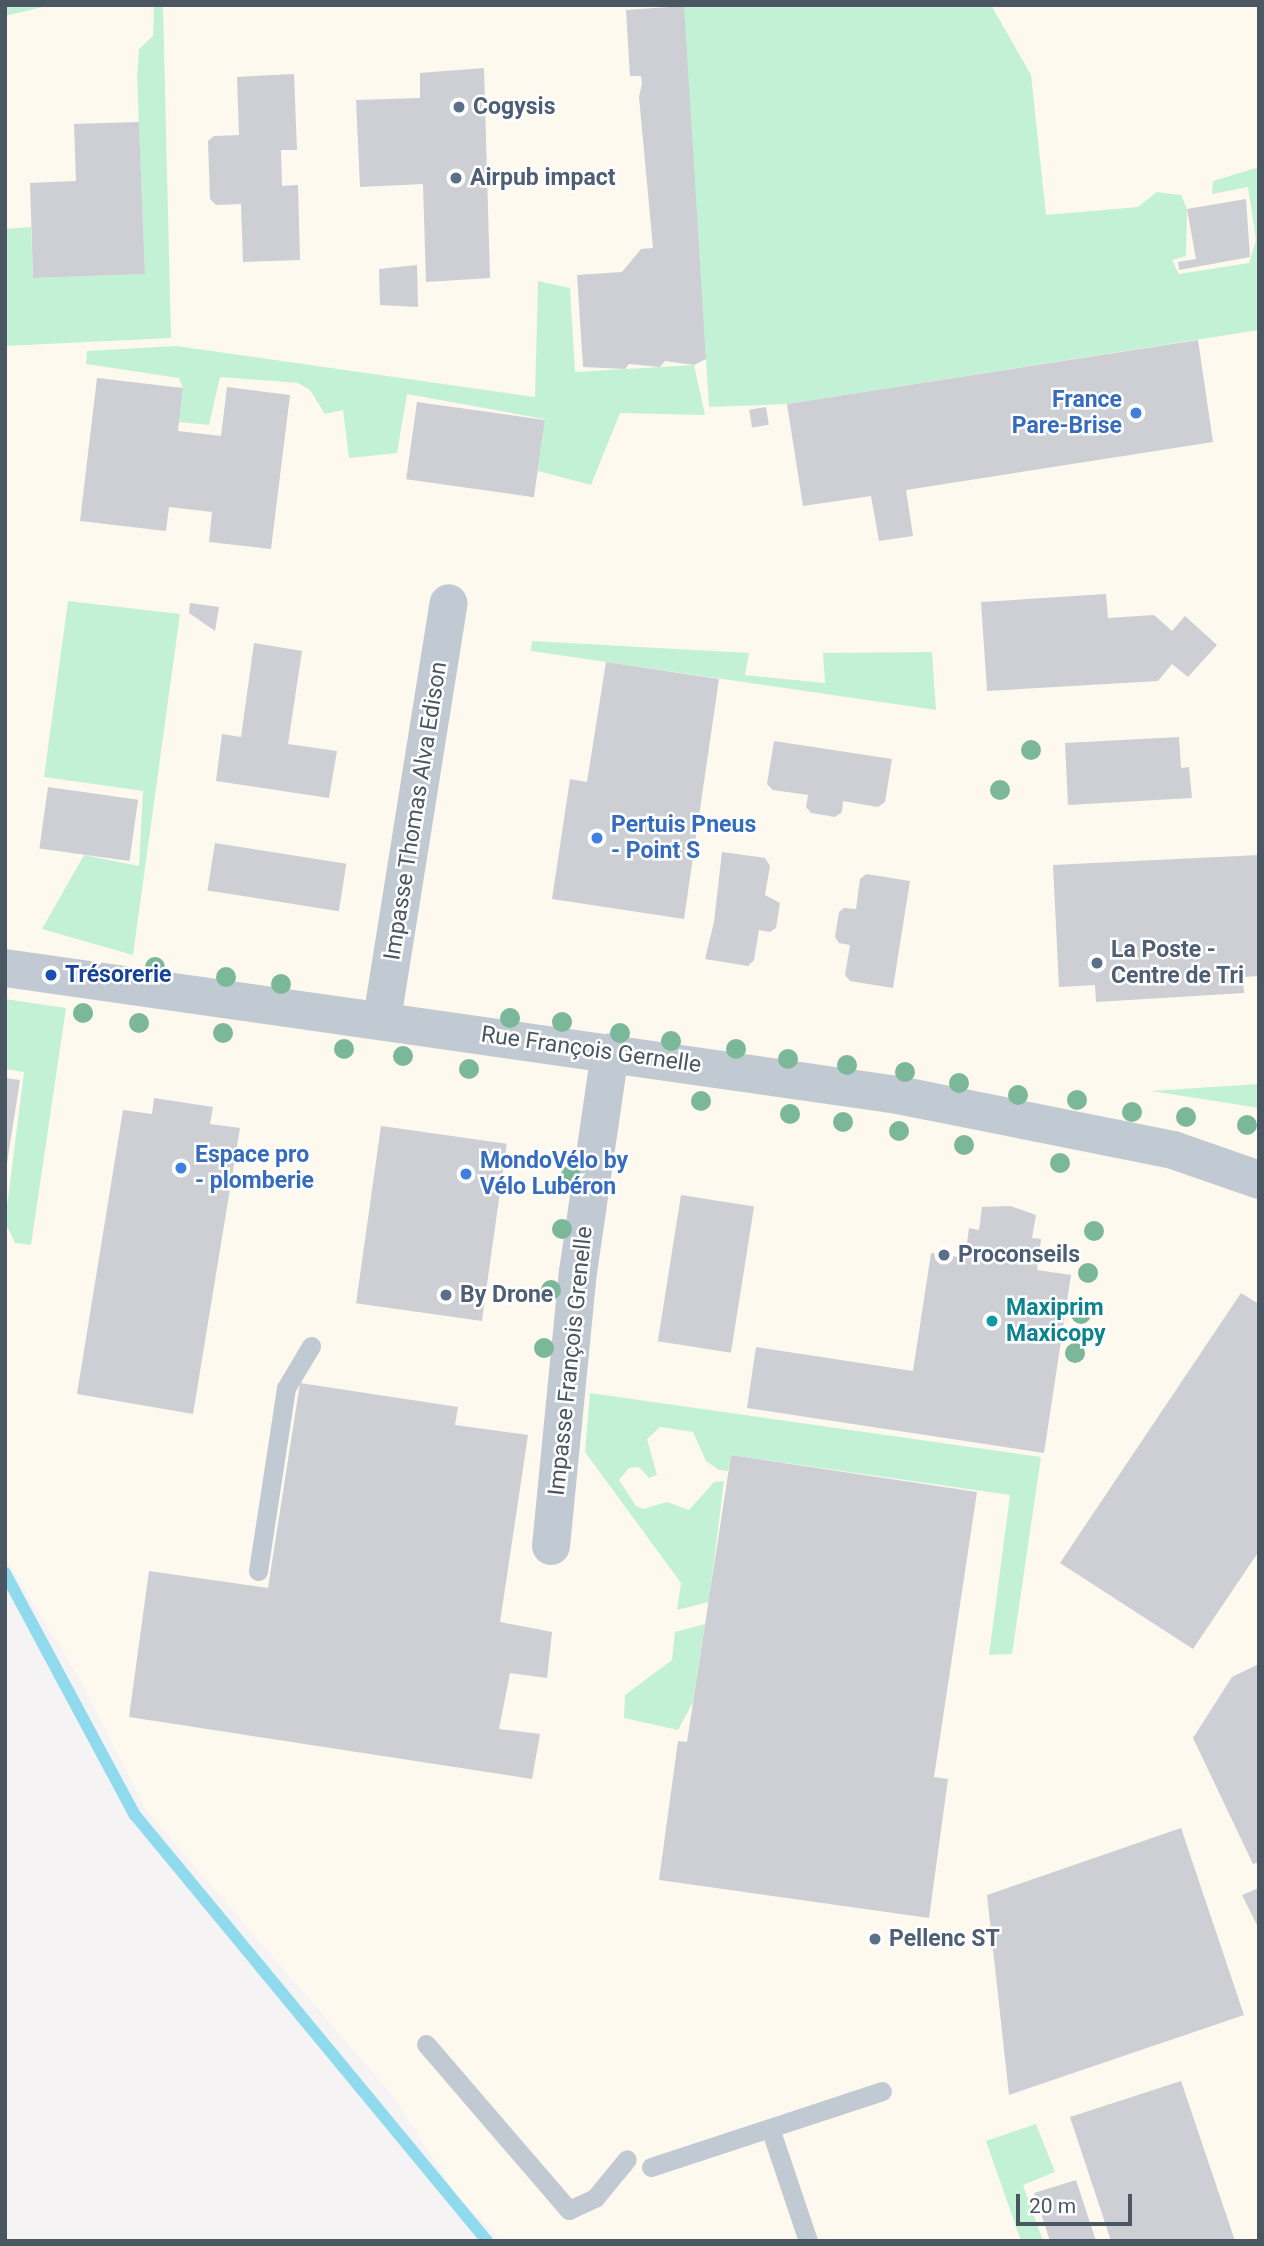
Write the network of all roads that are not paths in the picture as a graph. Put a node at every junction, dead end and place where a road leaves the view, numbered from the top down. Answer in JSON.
{"nodes":[{"id":1,"x":449,"y":603,"type":"dead end"},
{"id":2,"x":5,"y":968,"type":"edge"},
{"id":3,"x":382,"y":1019,"type":"junction"},
{"id":4,"x":610,"y":1052,"type":"junction"},
{"id":5,"x":1173,"y":1150,"type":"junction"},
{"id":6,"x":1259,"y":1151,"type":"edge"},
{"id":7,"x":1259,"y":1180,"type":"edge"},
{"id":8,"x":311,"y":1346,"type":"dead end"},
{"id":9,"x":551,"y":1546,"type":"dead end"},
{"id":10,"x":258,"y":1571,"type":"dead end"},
{"id":11,"x":426,"y":2044,"type":"dead end"},
{"id":12,"x":882,"y":2091,"type":"dead end"},
{"id":13,"x":770,"y":2128,"type":"junction"},
{"id":14,"x":627,"y":2159,"type":"dead end"},
{"id":15,"x":651,"y":2167,"type":"dead end"},
{"id":16,"x":808,"y":2241,"type":"edge"}],
"edges":[{"from":1,"to":3,"type":"street","name":"Impasse Thomas Alva Edison"},
{"from":2,"to":3,"type":"street","name":"Rue François Gernelle"},
{"from":3,"to":4,"type":"street","name":"Rue François Gernelle"},
{"from":4,"to":5,"type":"street","name":"Rue François Gernelle"},
{"from":4,"to":9,"type":"street","name":"Impasse François Grenelle"},
{"from":5,"to":6,"type":"street"},
{"from":5,"to":7,"type":"street"},
{"from":8,"to":10,"type":"lane"},
{"from":11,"to":14,"type":"lane"},
{"from":12,"to":13,"type":"lane"},
{"from":13,"to":15,"type":"lane"},
{"from":13,"to":16,"type":"lane"}]}
